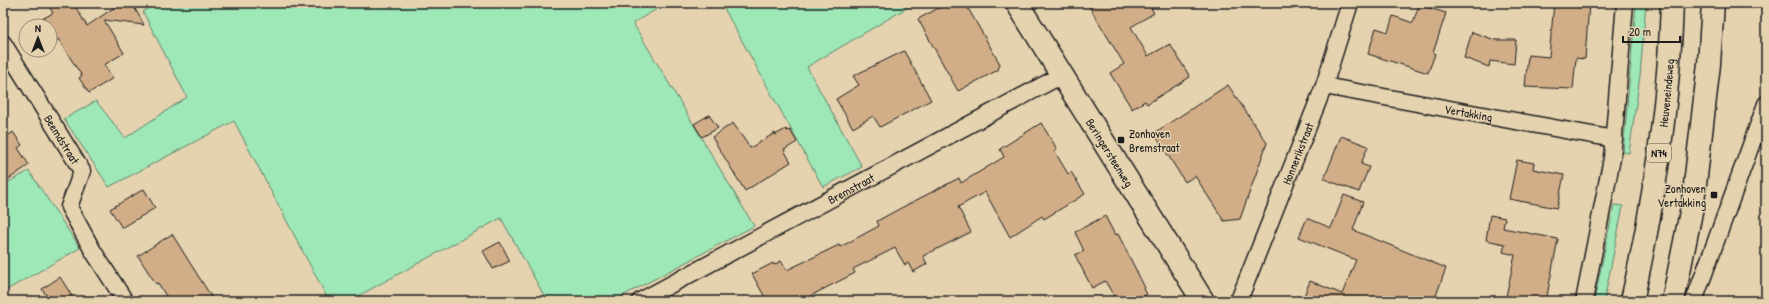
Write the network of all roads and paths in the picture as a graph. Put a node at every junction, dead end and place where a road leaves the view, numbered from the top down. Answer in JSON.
{"nodes":[{"id":1,"x":1017,"y":3,"type":"edge"},
{"id":2,"x":1350,"y":3,"type":"edge"},
{"id":3,"x":1625,"y":3,"type":"edge"},
{"id":4,"x":1672,"y":3,"type":"edge"},
{"id":5,"x":1713,"y":3,"type":"edge"},
{"id":6,"x":3,"y":42,"type":"edge"},
{"id":7,"x":1062,"y":75,"type":"junction"},
{"id":8,"x":1324,"y":86,"type":"junction"},
{"id":9,"x":1766,"y":104,"type":"edge"},
{"id":10,"x":1614,"y":139,"type":"junction"},
{"id":11,"x":125,"y":301,"type":"edge"},
{"id":12,"x":640,"y":301,"type":"edge"},
{"id":13,"x":1203,"y":301,"type":"edge"},
{"id":14,"x":1237,"y":301,"type":"edge"},
{"id":15,"x":1584,"y":301,"type":"edge"},
{"id":16,"x":1632,"y":301,"type":"edge"},
{"id":17,"x":1673,"y":301,"type":"edge"},
{"id":18,"x":1694,"y":301,"type":"edge"}],
"edges":[{"from":1,"to":7,"type":"main road","name":"Beringersteenweg"},
{"from":2,"to":8,"type":"street","name":"Honnerikstraat"},
{"from":3,"to":10,"type":"street"},
{"from":4,"to":16,"type":"main road","name":"Heuveneindeweg","number":"N74"},
{"from":5,"to":17,"type":"main road"},
{"from":6,"to":11,"type":"street","name":"Beemdstraat"},
{"from":7,"to":12,"type":"street","name":"Bremstraat"},
{"from":7,"to":13,"type":"main road","name":"Beringersteenweg"},
{"from":8,"to":10,"type":"street","name":"Vertakking"},
{"from":8,"to":14,"type":"street","name":"Honnerikstraat"},
{"from":9,"to":18,"type":"street"},
{"from":10,"to":15,"type":"street"}]}
